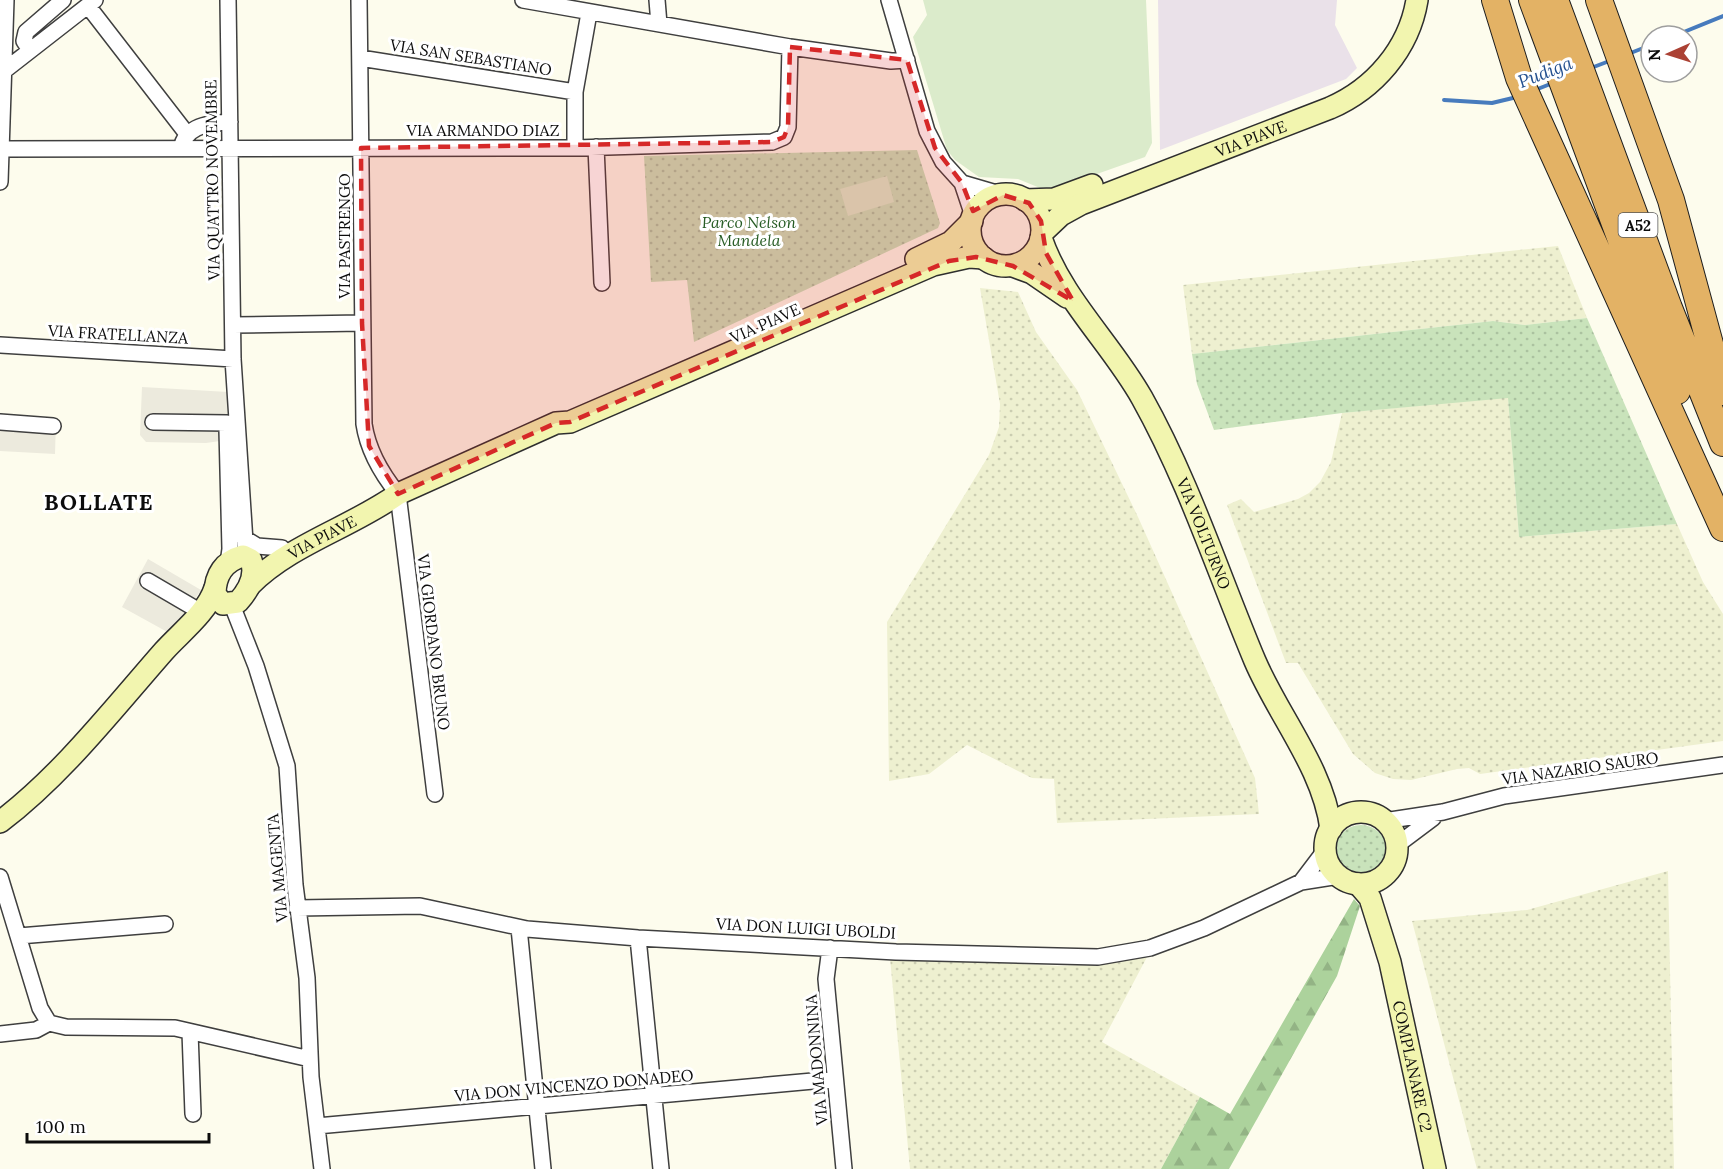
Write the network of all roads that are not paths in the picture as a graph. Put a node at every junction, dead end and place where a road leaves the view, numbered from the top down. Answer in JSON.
{"nodes":[{"id":1,"x":6,"y":0,"type":"edge"},
{"id":2,"x":63,"y":0,"type":"edge"},
{"id":3,"x":228,"y":0,"type":"edge"},
{"id":4,"x":359,"y":0,"type":"edge"},
{"id":5,"x":523,"y":0,"type":"edge"},
{"id":6,"x":657,"y":0,"type":"edge"},
{"id":7,"x":889,"y":0,"type":"edge"},
{"id":8,"x":1403,"y":0,"type":"edge"},
{"id":9,"x":1417,"y":0,"type":"edge"},
{"id":10,"x":1495,"y":0,"type":"edge"},
{"id":11,"x":1532,"y":0,"type":"edge"},
{"id":12,"x":1555,"y":0,"type":"edge"},
{"id":13,"x":1599,"y":0,"type":"edge"},
{"id":14,"x":91,"y":3,"type":"edge"},
{"id":15,"x":589,"y":13,"type":"junction"},
{"id":16,"x":659,"y":24,"type":"junction"},
{"id":17,"x":790,"y":47,"type":"junction"},
{"id":18,"x":30,"y":51,"type":"junction"},
{"id":19,"x":1565,"y":57,"type":"junction"},
{"id":20,"x":360,"y":58,"type":"junction"},
{"id":21,"x":907,"y":60,"type":"junction"},
{"id":22,"x":2,"y":73,"type":"edge"},
{"id":23,"x":1574,"y":83,"type":"junction"},
{"id":24,"x":576,"y":92,"type":"junction"},
{"id":25,"x":230,"y":122,"type":"junction"},
{"id":26,"x":187,"y":134,"type":"junction"},
{"id":27,"x":596,"y":147,"type":"junction"},
{"id":28,"x":361,"y":148,"type":"junction"},
{"id":29,"x":575,"y":148,"type":"junction"},
{"id":30,"x":1,"y":149,"type":"edge"},
{"id":31,"x":181,"y":149,"type":"junction"},
{"id":32,"x":230,"y":150,"type":"junction"},
{"id":33,"x":0,"y":182,"type":"edge"},
{"id":34,"x":962,"y":183,"type":"junction"},
{"id":35,"x":1003,"y":195,"type":"junction"},
{"id":36,"x":1025,"y":200,"type":"junction"},
{"id":37,"x":972,"y":219,"type":"junction"},
{"id":38,"x":1041,"y":235,"type":"junction"},
{"id":39,"x":984,"y":258,"type":"junction"},
{"id":40,"x":1013,"y":266,"type":"junction"},
{"id":41,"x":603,"y":283,"type":"dead end"},
{"id":42,"x":1073,"y":301,"type":"junction"},
{"id":43,"x":362,"y":323,"type":"junction"},
{"id":44,"x":232,"y":325,"type":"junction"},
{"id":45,"x":0,"y":345,"type":"edge"},
{"id":46,"x":233,"y":359,"type":"junction"},
{"id":47,"x":1723,"y":392,"type":"edge"},
{"id":48,"x":0,"y":422,"type":"edge"},
{"id":49,"x":153,"y":422,"type":"dead end"},
{"id":50,"x":227,"y":423,"type":"junction"},
{"id":51,"x":556,"y":423,"type":"junction"},
{"id":52,"x":52,"y":426,"type":"dead end"},
{"id":53,"x":1723,"y":443,"type":"edge"},
{"id":54,"x":398,"y":494,"type":"junction"},
{"id":55,"x":1723,"y":505,"type":"edge"},
{"id":56,"x":1723,"y":528,"type":"edge"},
{"id":57,"x":242,"y":555,"type":"junction"},
{"id":58,"x":148,"y":581,"type":"dead end"},
{"id":59,"x":250,"y":585,"type":"junction"},
{"id":60,"x":223,"y":599,"type":"junction"},
{"id":61,"x":201,"y":612,"type":"junction"},
{"id":62,"x":1723,"y":765,"type":"edge"},
{"id":63,"x":1317,"y":778,"type":"junction"},
{"id":64,"x":435,"y":794,"type":"dead end"},
{"id":65,"x":1358,"y":812,"type":"junction"},
{"id":66,"x":1443,"y":812,"type":"junction"},
{"id":67,"x":1384,"y":821,"type":"junction"},
{"id":68,"x":0,"y":822,"type":"edge"},
{"id":69,"x":1328,"y":839,"type":"junction"},
{"id":70,"x":1397,"y":845,"type":"junction"},
{"id":71,"x":1386,"y":874,"type":"junction"},
{"id":72,"x":0,"y":877,"type":"edge"},
{"id":73,"x":1348,"y":880,"type":"junction"},
{"id":74,"x":1302,"y":882,"type":"junction"},
{"id":75,"x":297,"y":908,"type":"junction"},
{"id":76,"x":165,"y":924,"type":"dead end"},
{"id":77,"x":519,"y":928,"type":"junction"},
{"id":78,"x":19,"y":936,"type":"junction"},
{"id":79,"x":638,"y":938,"type":"junction"},
{"id":80,"x":830,"y":948,"type":"junction"},
{"id":81,"x":1390,"y":962,"type":"junction"},
{"id":82,"x":50,"y":1023,"type":"junction"},
{"id":83,"x":190,"y":1032,"type":"junction"},
{"id":84,"x":0,"y":1034,"type":"edge"},
{"id":85,"x":310,"y":1059,"type":"junction"},
{"id":86,"x":835,"y":1079,"type":"junction"},
{"id":87,"x":654,"y":1096,"type":"junction"},
{"id":88,"x":538,"y":1107,"type":"junction"},
{"id":89,"x":193,"y":1114,"type":"dead end"},
{"id":90,"x":318,"y":1132,"type":"junction"},
{"id":91,"x":322,"y":1169,"type":"edge"},
{"id":92,"x":543,"y":1169,"type":"edge"},
{"id":93,"x":661,"y":1169,"type":"edge"},
{"id":94,"x":844,"y":1169,"type":"edge"},
{"id":95,"x":1435,"y":1169,"type":"edge"}],
"edges":[{"from":1,"to":22,"type":"street"},
{"from":2,"to":18,"type":"street"},
{"from":3,"to":25,"type":"street","name":"VIA QUATTRO NOVEMBRE"},
{"from":4,"to":20,"type":"street","name":"VIA PASTRENGO"},
{"from":5,"to":15,"type":"street"},
{"from":6,"to":16,"type":"street"},
{"from":7,"to":21,"type":"street"},
{"from":8,"to":36,"type":"street","name":"VIA PIAVE"},
{"from":9,"to":38,"type":"street","name":"VIA PIAVE"},
{"from":10,"to":56,"type":"highway"},
{"from":11,"to":19,"type":"highway","number":"A52"},
{"from":12,"to":19,"type":"highway","number":"A52"},
{"from":13,"to":47,"type":"highway"},
{"from":14,"to":18,"type":"street"},
{"from":14,"to":26,"type":"street"},
{"from":15,"to":16,"type":"street"},
{"from":15,"to":24,"type":"street"},
{"from":16,"to":17,"type":"street"},
{"from":17,"to":21,"type":"street"},
{"from":17,"to":27,"type":"street","name":"VIA ARMANDO DIAZ"},
{"from":18,"to":22,"type":"street"},
{"from":19,"to":23,"type":"highway","number":"A52"},
{"from":20,"to":24,"type":"street","name":"VIA SAN SEBASTIANO"},
{"from":20,"to":28,"type":"street","name":"VIA PASTRENGO"},
{"from":21,"to":34,"type":"street"},
{"from":22,"to":30,"type":"street"},
{"from":23,"to":53,"type":"highway","number":"A52"},
{"from":23,"to":55,"type":"highway","number":"A52"},
{"from":24,"to":29,"type":"street"},
{"from":25,"to":26,"type":"street"},
{"from":25,"to":32,"type":"street","name":"VIA QUATTRO NOVEMBRE"},
{"from":26,"to":31,"type":"street"},
{"from":27,"to":29,"type":"street","name":"VIA ARMANDO DIAZ"},
{"from":27,"to":41,"type":"street"},
{"from":28,"to":29,"type":"street","name":"VIA ARMANDO DIAZ"},
{"from":28,"to":32,"type":"street","name":"VIA ARMANDO DIAZ"},
{"from":28,"to":43,"type":"street","name":"VIA PASTRENGO"},
{"from":30,"to":31,"type":"street","name":"VIA ARMANDO DIAZ"},
{"from":30,"to":33,"type":"street"},
{"from":31,"to":32,"type":"street","name":"VIA ARMANDO DIAZ"},
{"from":32,"to":44,"type":"street","name":"VIA QUATTRO NOVEMBRE"},
{"from":34,"to":35,"type":"street"},
{"from":34,"to":37,"type":"street"},
{"from":35,"to":36,"type":"street"},
{"from":35,"to":37,"type":"street"},
{"from":36,"to":38,"type":"street"},
{"from":37,"to":39,"type":"street"},
{"from":37,"to":51,"type":"street","name":"VIA PIAVE"},
{"from":38,"to":40,"type":"street"},
{"from":38,"to":42,"type":"street","name":"VIA VOLTURNO"},
{"from":39,"to":40,"type":"street"},
{"from":39,"to":51,"type":"street","name":"VIA PIAVE"},
{"from":40,"to":42,"type":"street","name":"VIA VOLTURNO"},
{"from":42,"to":63,"type":"street","name":"VIA VOLTURNO"},
{"from":43,"to":44,"type":"street","name":"VIA PASTRENGO"},
{"from":43,"to":54,"type":"street","name":"VIA PASTRENGO"},
{"from":44,"to":46,"type":"street","name":"VIA QUATTRO NOVEMBRE"},
{"from":45,"to":46,"type":"street","name":"VIA FRATELLANZA"},
{"from":46,"to":50,"type":"street","name":"VIA QUATTRO NOVEMBRE"},
{"from":46,"to":57,"type":"street","name":"VIA QUATTRO NOVEMBRE"},
{"from":48,"to":52,"type":"street"},
{"from":49,"to":50,"type":"street"},
{"from":50,"to":57,"type":"street","name":"VIA QUATTRO NOVEMBRE"},
{"from":51,"to":54,"type":"street","name":"VIA PIAVE"},
{"from":54,"to":57,"type":"street","name":"VIA PIAVE"},
{"from":54,"to":59,"type":"street","name":"VIA PIAVE"},
{"from":54,"to":64,"type":"street","name":"VIA GIORDANO BRUNO"},
{"from":57,"to":59,"type":"street"},
{"from":57,"to":60,"type":"street"},
{"from":58,"to":61,"type":"street"},
{"from":59,"to":60,"type":"street","name":"VIA PIAVE"},
{"from":60,"to":61,"type":"street"},
{"from":60,"to":75,"type":"street","name":"VIA MAGENTA"},
{"from":61,"to":68,"type":"street"},
{"from":62,"to":66,"type":"street","name":"VIA NAZARIO SAURO"},
{"from":63,"to":65,"type":"street","name":"VIA VOLTURNO"},
{"from":63,"to":69,"type":"street","name":"VIA VOLTURNO"},
{"from":65,"to":67,"type":"street"},
{"from":65,"to":69,"type":"street"},
{"from":66,"to":67,"type":"street","name":"VIA NAZARIO SAURO"},
{"from":66,"to":70,"type":"street","name":"VIA NAZARIO SAURO"},
{"from":67,"to":70,"type":"street"},
{"from":69,"to":73,"type":"street"},
{"from":69,"to":74,"type":"street","name":"VIA DON LUIGI UBOLDI"},
{"from":70,"to":71,"type":"street"},
{"from":71,"to":73,"type":"street"},
{"from":71,"to":81,"type":"street","name":"COMPLANARE C2"},
{"from":72,"to":78,"type":"street"},
{"from":73,"to":74,"type":"street","name":"VIA DON LUIGI UBOLDI"},
{"from":73,"to":81,"type":"street","name":"COMPLANARE C2"},
{"from":74,"to":80,"type":"street","name":"VIA DON LUIGI UBOLDI"},
{"from":75,"to":77,"type":"street","name":"VIA DON LUIGI UBOLDI"},
{"from":75,"to":85,"type":"street","name":"VIA MAGENTA"},
{"from":76,"to":78,"type":"street"},
{"from":77,"to":79,"type":"street","name":"VIA DON LUIGI UBOLDI"},
{"from":77,"to":88,"type":"street"},
{"from":78,"to":82,"type":"street"},
{"from":79,"to":80,"type":"street","name":"VIA DON LUIGI UBOLDI"},
{"from":79,"to":87,"type":"street"},
{"from":80,"to":86,"type":"street","name":"VIA MADONNINA"},
{"from":81,"to":95,"type":"street","name":"COMPLANARE C2"},
{"from":82,"to":83,"type":"street"},
{"from":82,"to":84,"type":"street"},
{"from":83,"to":85,"type":"street"},
{"from":83,"to":89,"type":"street"},
{"from":85,"to":90,"type":"street","name":"VIA MAGENTA"},
{"from":86,"to":87,"type":"street","name":"VIA DON VINCENZO DONADEO"},
{"from":86,"to":94,"type":"street","name":"VIA MADONNINA"},
{"from":87,"to":88,"type":"street","name":"VIA DON VINCENZO DONADEO"},
{"from":87,"to":93,"type":"street"},
{"from":88,"to":90,"type":"street","name":"VIA DON VINCENZO DONADEO"},
{"from":88,"to":92,"type":"street"},
{"from":90,"to":91,"type":"street","name":"VIA MAGENTA"}]}
